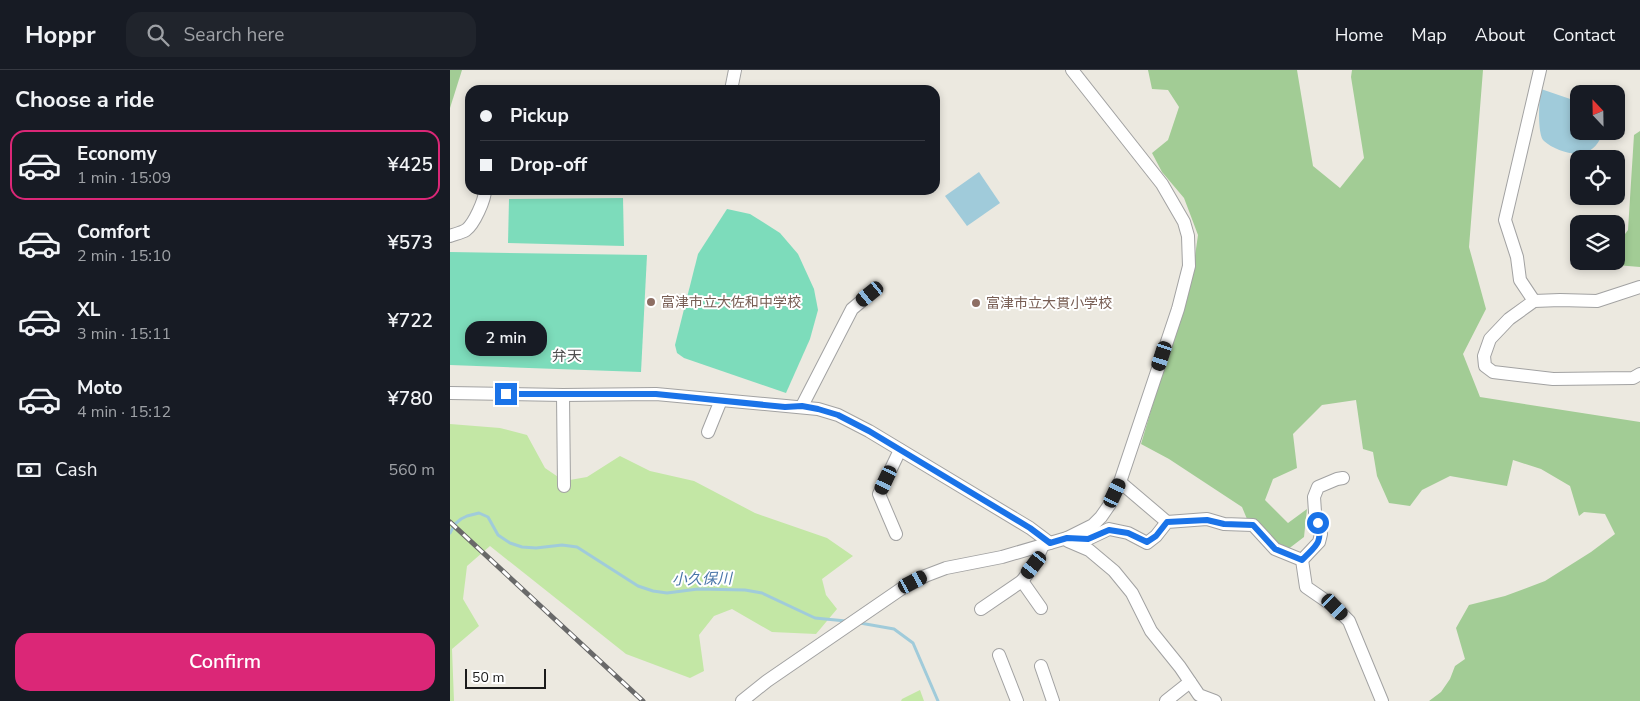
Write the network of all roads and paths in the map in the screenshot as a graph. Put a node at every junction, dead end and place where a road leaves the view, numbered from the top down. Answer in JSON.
{"nodes":[{"id":1,"x":735,"y":70,"type":"edge"},
{"id":2,"x":1072,"y":70,"type":"edge"},
{"id":3,"x":1540,"y":70,"type":"edge"},
{"id":4,"x":732,"y":85,"type":"edge"},
{"id":5,"x":485,"y":195,"type":"edge"},
{"id":6,"x":450,"y":236,"type":"edge"},
{"id":7,"x":1640,"y":287,"type":"edge"},
{"id":8,"x":870,"y":294,"type":"dead end"},
{"id":9,"x":1534,"y":301,"type":"junction"},
{"id":10,"x":1640,"y":374,"type":"edge"},
{"id":11,"x":450,"y":393,"type":"edge"},
{"id":12,"x":563,"y":395,"type":"junction"},
{"id":13,"x":721,"y":400,"type":"junction"},
{"id":14,"x":802,"y":406,"type":"junction"},
{"id":15,"x":708,"y":432,"type":"dead end"},
{"id":16,"x":900,"y":450,"type":"junction"},
{"id":17,"x":1343,"y":478,"type":"dead end"},
{"id":18,"x":1120,"y":482,"type":"junction"},
{"id":19,"x":564,"y":486,"type":"dead end"},
{"id":20,"x":1167,"y":522,"type":"junction"},
{"id":21,"x":896,"y":534,"type":"dead end"},
{"id":22,"x":1065,"y":538,"type":"junction"},
{"id":23,"x":1047,"y":544,"type":"junction"},
{"id":24,"x":1302,"y":560,"type":"junction"},
{"id":25,"x":1022,"y":581,"type":"junction"},
{"id":26,"x":1041,"y":608,"type":"dead end"},
{"id":27,"x":981,"y":609,"type":"dead end"},
{"id":28,"x":999,"y":655,"type":"dead end"},
{"id":29,"x":1041,"y":666,"type":"dead end"},
{"id":30,"x":1190,"y":682,"type":"junction"},
{"id":31,"x":742,"y":701,"type":"edge"},
{"id":32,"x":1017,"y":701,"type":"edge"},
{"id":33,"x":1053,"y":701,"type":"edge"},
{"id":34,"x":1166,"y":701,"type":"edge"},
{"id":35,"x":1214,"y":701,"type":"edge"},
{"id":36,"x":1382,"y":701,"type":"edge"}],
"edges":[{"from":1,"to":4,"type":"street"},
{"from":2,"to":18,"type":"street"},
{"from":3,"to":9,"type":"street"},
{"from":5,"to":6,"type":"street"},
{"from":7,"to":9,"type":"street"},
{"from":8,"to":14,"type":"street"},
{"from":9,"to":10,"type":"street"},
{"from":11,"to":12,"type":"street"},
{"from":12,"to":13,"type":"street"},
{"from":12,"to":19,"type":"street"},
{"from":13,"to":14,"type":"street"},
{"from":13,"to":15,"type":"street"},
{"from":14,"to":16,"type":"street"},
{"from":16,"to":21,"type":"street"},
{"from":16,"to":23,"type":"street"},
{"from":17,"to":24,"type":"street"},
{"from":18,"to":20,"type":"street"},
{"from":18,"to":22,"type":"street"},
{"from":20,"to":22,"type":"street"},
{"from":20,"to":24,"type":"street"},
{"from":22,"to":23,"type":"street"},
{"from":22,"to":30,"type":"street"},
{"from":23,"to":25,"type":"street"},
{"from":23,"to":31,"type":"street"},
{"from":24,"to":36,"type":"street"},
{"from":25,"to":26,"type":"street"},
{"from":25,"to":27,"type":"street"},
{"from":28,"to":32,"type":"street"},
{"from":29,"to":33,"type":"street"},
{"from":30,"to":34,"type":"street"},
{"from":30,"to":35,"type":"street"}]}
